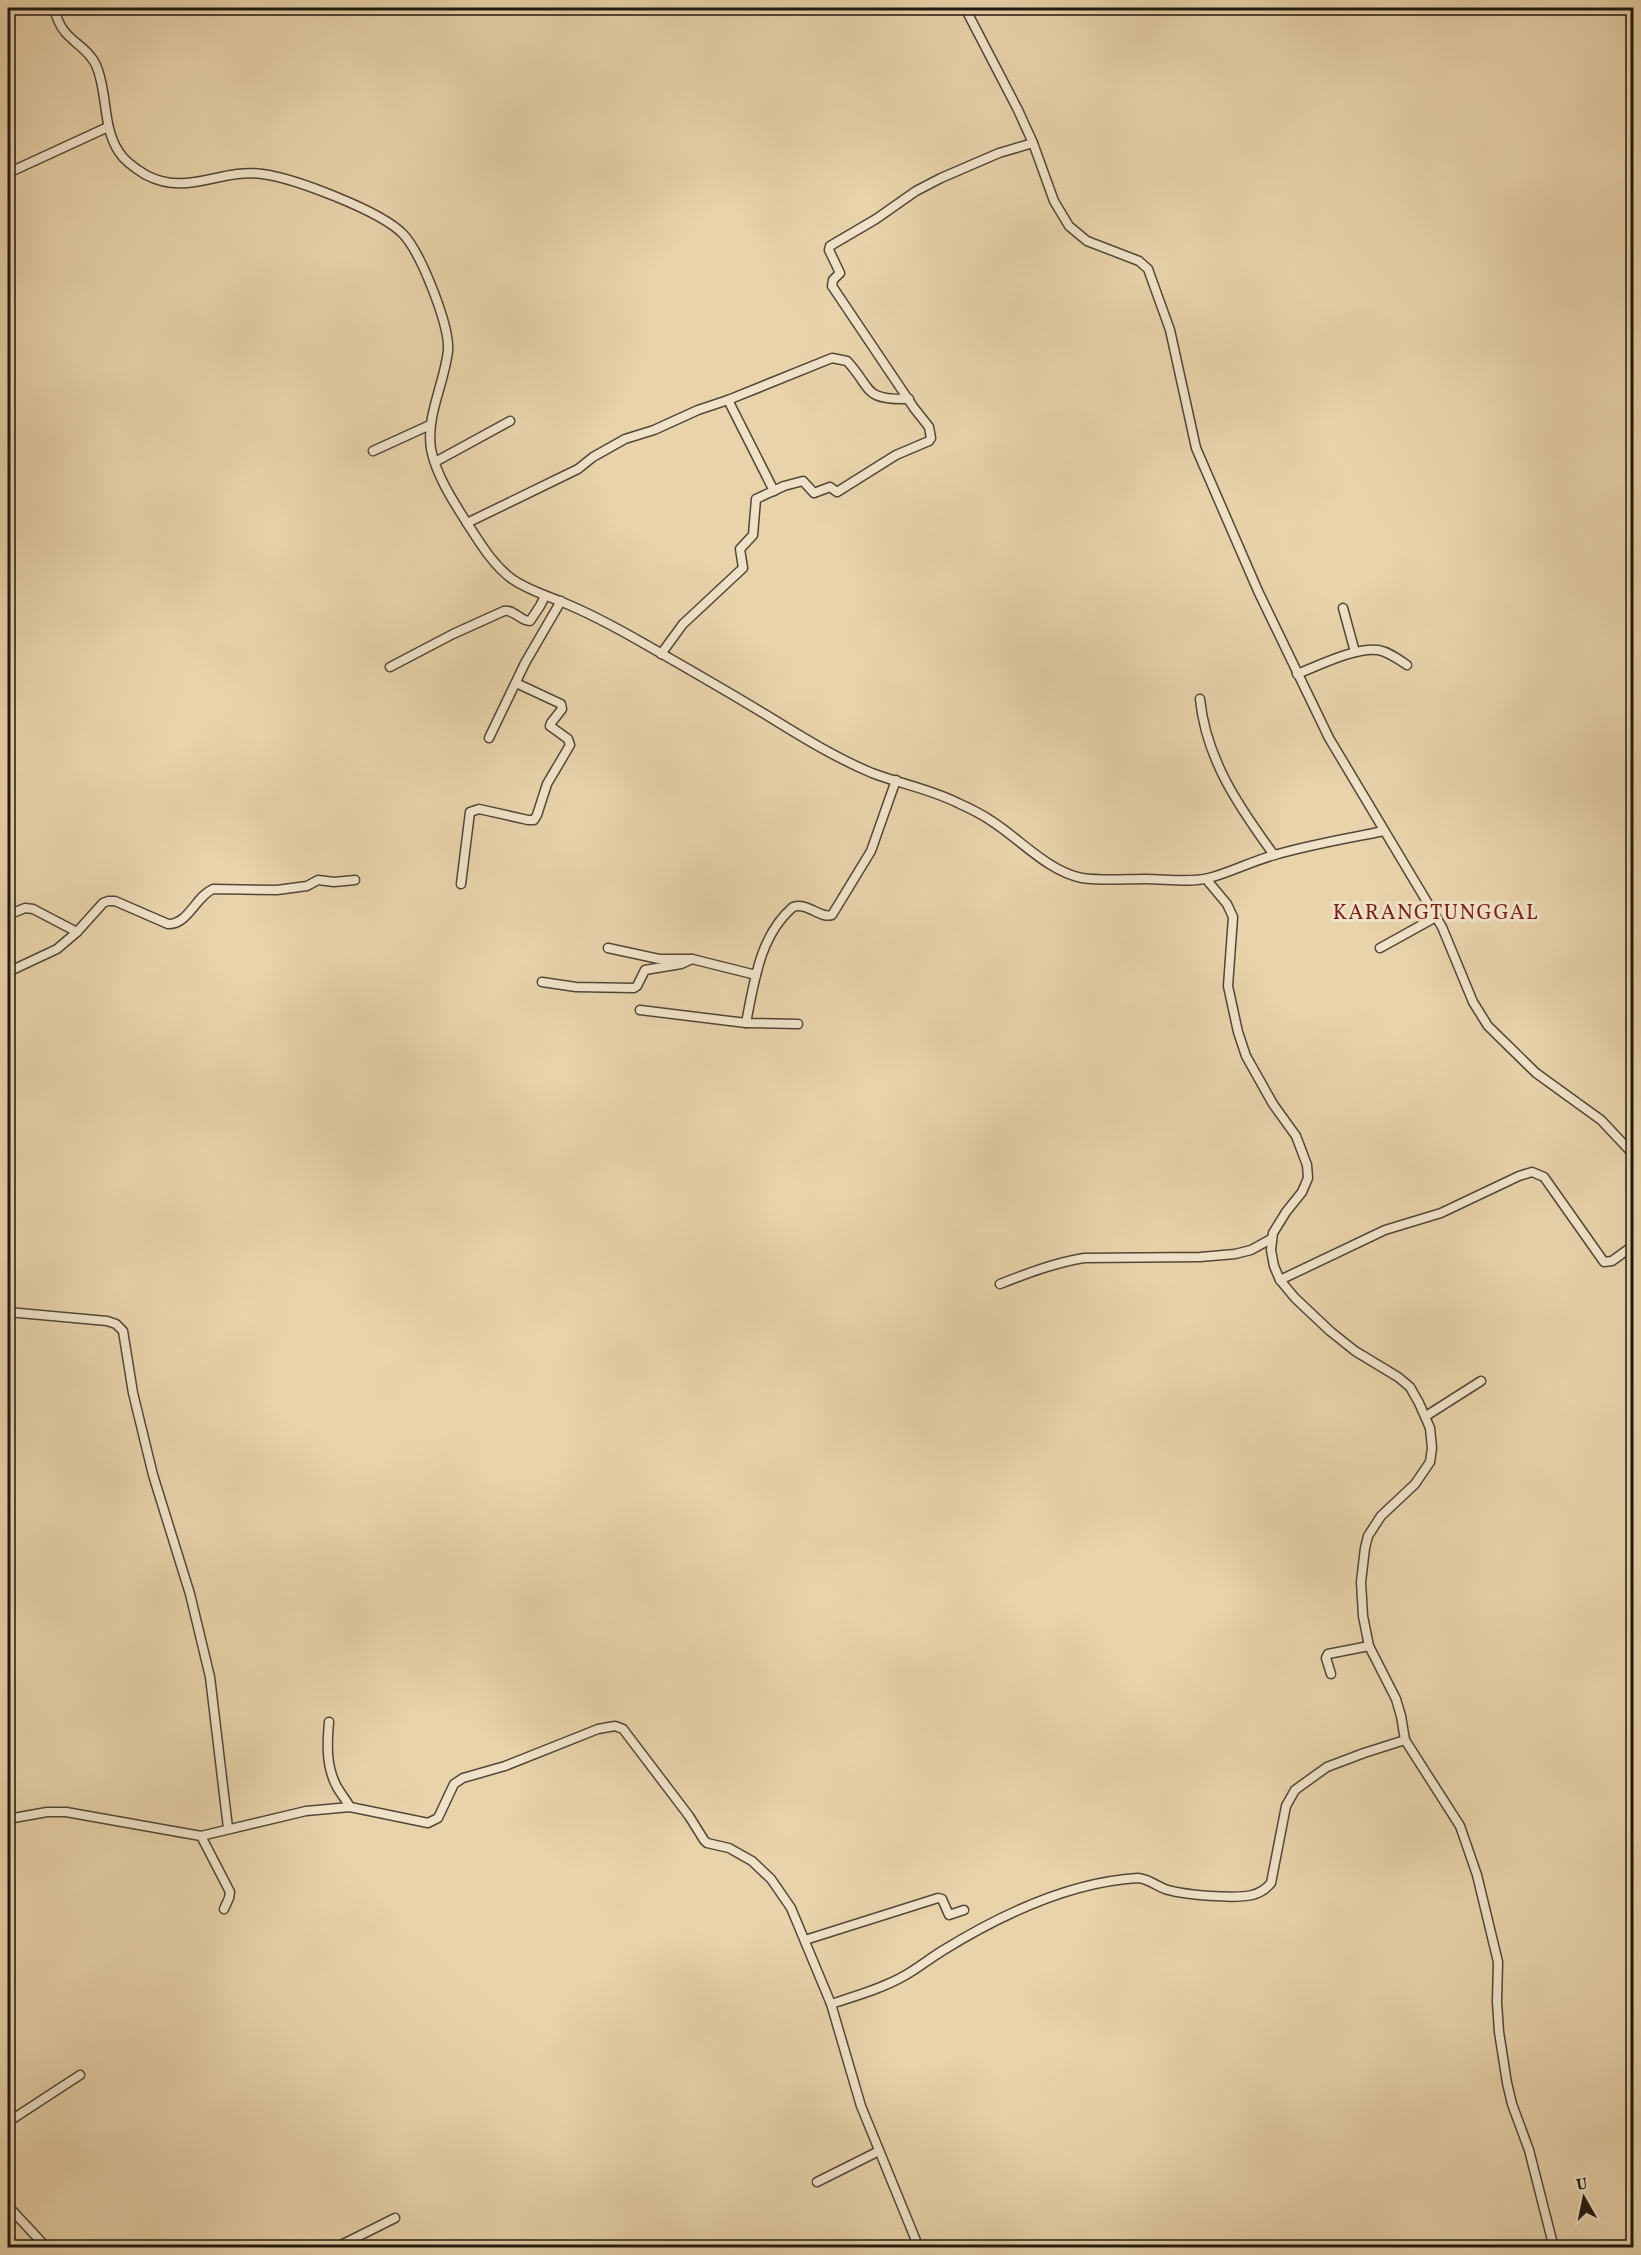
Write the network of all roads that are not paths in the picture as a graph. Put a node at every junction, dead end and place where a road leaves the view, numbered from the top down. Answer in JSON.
{"nodes":[{"id":1,"x":54,"y":8,"type":"edge"},
{"id":2,"x":965,"y":8,"type":"edge"},
{"id":3,"x":108,"y":127,"type":"junction"},
{"id":4,"x":1033,"y":143,"type":"junction"},
{"id":5,"x":8,"y":173,"type":"edge"},
{"id":6,"x":909,"y":399,"type":"junction"},
{"id":7,"x":728,"y":400,"type":"junction"},
{"id":8,"x":510,"y":421,"type":"dead end"},
{"id":9,"x":430,"y":425,"type":"junction"},
{"id":10,"x":374,"y":451,"type":"dead end"},
{"id":11,"x":435,"y":462,"type":"junction"},
{"id":12,"x":774,"y":491,"type":"junction"},
{"id":13,"x":467,"y":523,"type":"junction"},
{"id":14,"x":544,"y":596,"type":"junction"},
{"id":15,"x":561,"y":602,"type":"junction"},
{"id":16,"x":1343,"y":608,"type":"dead end"},
{"id":17,"x":1355,"y":652,"type":"junction"},
{"id":18,"x":661,"y":654,"type":"junction"},
{"id":19,"x":1407,"y":665,"type":"dead end"},
{"id":20,"x":390,"y":667,"type":"dead end"},
{"id":21,"x":1297,"y":674,"type":"junction"},
{"id":22,"x":516,"y":683,"type":"junction"},
{"id":23,"x":1200,"y":699,"type":"dead end"},
{"id":24,"x":489,"y":738,"type":"dead end"},
{"id":25,"x":896,"y":780,"type":"junction"},
{"id":26,"x":1384,"y":831,"type":"junction"},
{"id":27,"x":1274,"y":855,"type":"junction"},
{"id":28,"x":1206,"y":879,"type":"junction"},
{"id":29,"x":355,"y":880,"type":"dead end"},
{"id":30,"x":461,"y":884,"type":"dead end"},
{"id":31,"x":8,"y":915,"type":"edge"},
{"id":32,"x":1436,"y":917,"type":"junction"},
{"id":33,"x":77,"y":932,"type":"junction"},
{"id":34,"x":608,"y":948,"type":"dead end"},
{"id":35,"x":1380,"y":948,"type":"dead end"},
{"id":36,"x":692,"y":959,"type":"junction"},
{"id":37,"x":8,"y":972,"type":"edge"},
{"id":38,"x":756,"y":975,"type":"junction"},
{"id":39,"x":542,"y":982,"type":"dead end"},
{"id":40,"x":640,"y":1010,"type":"dead end"},
{"id":41,"x":746,"y":1023,"type":"junction"},
{"id":42,"x":798,"y":1024,"type":"dead end"},
{"id":43,"x":1634,"y":1155,"type":"edge"},
{"id":44,"x":1271,"y":1239,"type":"junction"},
{"id":45,"x":1634,"y":1245,"type":"edge"},
{"id":46,"x":1280,"y":1280,"type":"junction"},
{"id":47,"x":1000,"y":1284,"type":"dead end"},
{"id":48,"x":8,"y":1312,"type":"edge"},
{"id":49,"x":1481,"y":1381,"type":"dead end"},
{"id":50,"x":1426,"y":1416,"type":"junction"},
{"id":51,"x":1369,"y":1646,"type":"junction"},
{"id":52,"x":1331,"y":1674,"type":"dead end"},
{"id":53,"x":329,"y":1722,"type":"dead end"},
{"id":54,"x":1406,"y":1740,"type":"junction"},
{"id":55,"x":350,"y":1807,"type":"junction"},
{"id":56,"x":8,"y":1819,"type":"edge"},
{"id":57,"x":228,"y":1828,"type":"junction"},
{"id":58,"x":201,"y":1836,"type":"junction"},
{"id":59,"x":224,"y":1909,"type":"dead end"},
{"id":60,"x":964,"y":1910,"type":"dead end"},
{"id":61,"x":805,"y":1940,"type":"junction"},
{"id":62,"x":831,"y":2004,"type":"junction"},
{"id":63,"x":80,"y":2075,"type":"dead end"},
{"id":64,"x":8,"y":2122,"type":"edge"},
{"id":65,"x":879,"y":2151,"type":"junction"},
{"id":66,"x":817,"y":2182,"type":"dead end"},
{"id":67,"x":8,"y":2206,"type":"edge"},
{"id":68,"x":395,"y":2218,"type":"dead end"},
{"id":69,"x":47,"y":2247,"type":"edge"},
{"id":70,"x":335,"y":2247,"type":"edge"},
{"id":71,"x":919,"y":2247,"type":"edge"},
{"id":72,"x":1554,"y":2247,"type":"edge"}],
"edges":[{"from":1,"to":3,"type":"street"},
{"from":2,"to":4,"type":"street"},
{"from":3,"to":5,"type":"street"},
{"from":3,"to":9,"type":"street"},
{"from":4,"to":6,"type":"street"},
{"from":4,"to":21,"type":"street"},
{"from":6,"to":7,"type":"street"},
{"from":6,"to":12,"type":"street"},
{"from":7,"to":12,"type":"street"},
{"from":7,"to":13,"type":"street"},
{"from":8,"to":11,"type":"street"},
{"from":9,"to":10,"type":"street"},
{"from":9,"to":11,"type":"street"},
{"from":11,"to":13,"type":"street"},
{"from":12,"to":18,"type":"street"},
{"from":13,"to":14,"type":"street"},
{"from":14,"to":15,"type":"street"},
{"from":14,"to":20,"type":"street"},
{"from":15,"to":18,"type":"street"},
{"from":15,"to":22,"type":"street"},
{"from":16,"to":17,"type":"street"},
{"from":17,"to":19,"type":"street"},
{"from":17,"to":21,"type":"street"},
{"from":18,"to":25,"type":"street"},
{"from":21,"to":26,"type":"street"},
{"from":22,"to":24,"type":"street"},
{"from":22,"to":30,"type":"street"},
{"from":23,"to":27,"type":"street"},
{"from":25,"to":28,"type":"street"},
{"from":25,"to":38,"type":"street"},
{"from":26,"to":27,"type":"street"},
{"from":26,"to":32,"type":"street"},
{"from":27,"to":28,"type":"street"},
{"from":28,"to":44,"type":"street"},
{"from":29,"to":33,"type":"street"},
{"from":31,"to":33,"type":"street"},
{"from":32,"to":35,"type":"street"},
{"from":32,"to":43,"type":"street"},
{"from":33,"to":37,"type":"street"},
{"from":34,"to":36,"type":"street"},
{"from":36,"to":38,"type":"street"},
{"from":36,"to":39,"type":"street"},
{"from":38,"to":41,"type":"street"},
{"from":40,"to":41,"type":"street"},
{"from":41,"to":42,"type":"street"},
{"from":44,"to":46,"type":"street"},
{"from":44,"to":47,"type":"street"},
{"from":45,"to":46,"type":"street"},
{"from":46,"to":50,"type":"street"},
{"from":48,"to":57,"type":"street"},
{"from":49,"to":50,"type":"street"},
{"from":50,"to":51,"type":"street"},
{"from":51,"to":52,"type":"street"},
{"from":51,"to":54,"type":"street"},
{"from":53,"to":55,"type":"street"},
{"from":54,"to":62,"type":"street"},
{"from":54,"to":72,"type":"street"},
{"from":55,"to":57,"type":"street"},
{"from":55,"to":61,"type":"street"},
{"from":56,"to":58,"type":"street"},
{"from":57,"to":58,"type":"street"},
{"from":58,"to":59,"type":"street"},
{"from":60,"to":61,"type":"street"},
{"from":61,"to":62,"type":"street"},
{"from":62,"to":65,"type":"street"},
{"from":63,"to":64,"type":"street"},
{"from":65,"to":66,"type":"street"},
{"from":65,"to":71,"type":"street"},
{"from":67,"to":69,"type":"street"},
{"from":68,"to":70,"type":"street"}]}
